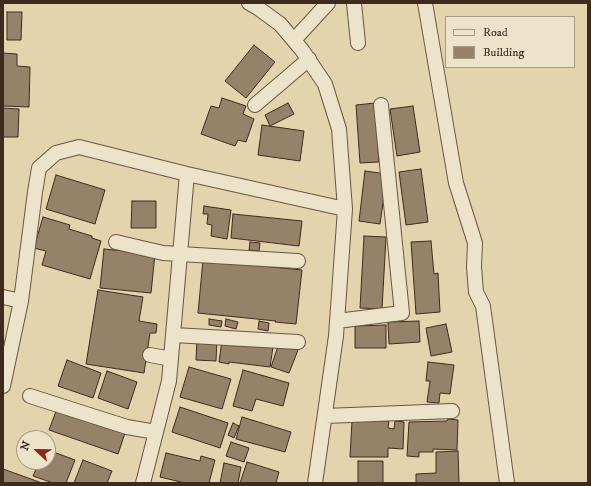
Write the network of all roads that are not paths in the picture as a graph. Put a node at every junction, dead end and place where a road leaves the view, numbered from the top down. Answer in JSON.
{"nodes":[{"id":1,"x":328,"y":3,"type":"edge"},
{"id":2,"x":354,"y":3,"type":"edge"},
{"id":3,"x":426,"y":3,"type":"edge"},
{"id":4,"x":254,"y":5,"type":"edge"},
{"id":5,"x":294,"y":40,"type":"junction"},
{"id":6,"x":358,"y":43,"type":"dead end"},
{"id":7,"x":309,"y":60,"type":"junction"},
{"id":8,"x":255,"y":105,"type":"dead end"},
{"id":9,"x":381,"y":106,"type":"dead end"},
{"id":10,"x":187,"y":174,"type":"junction"},
{"id":11,"x":345,"y":209,"type":"junction"},
{"id":12,"x":116,"y":242,"type":"dead end"},
{"id":13,"x":180,"y":253,"type":"junction"},
{"id":14,"x":298,"y":261,"type":"dead end"},
{"id":15,"x":3,"y":297,"type":"edge"},
{"id":16,"x":21,"y":300,"type":"junction"},
{"id":17,"x":337,"y":321,"type":"junction"},
{"id":18,"x":174,"y":335,"type":"junction"},
{"id":19,"x":298,"y":342,"type":"dead end"},
{"id":20,"x":150,"y":355,"type":"dead end"},
{"id":21,"x":171,"y":359,"type":"junction"},
{"id":22,"x":3,"y":386,"type":"edge"},
{"id":23,"x":30,"y":396,"type":"dead end"},
{"id":24,"x":452,"y":411,"type":"dead end"},
{"id":25,"x":325,"y":416,"type":"junction"},
{"id":26,"x":156,"y":432,"type":"junction"},
{"id":27,"x":143,"y":483,"type":"edge"},
{"id":28,"x":315,"y":483,"type":"edge"},
{"id":29,"x":507,"y":483,"type":"edge"}],
"edges":[{"from":1,"to":5,"type":"street"},
{"from":2,"to":6,"type":"street"},
{"from":3,"to":29,"type":"street"},
{"from":4,"to":5,"type":"street"},
{"from":5,"to":7,"type":"street"},
{"from":7,"to":8,"type":"street"},
{"from":7,"to":11,"type":"street"},
{"from":9,"to":17,"type":"street"},
{"from":10,"to":11,"type":"street"},
{"from":10,"to":13,"type":"street"},
{"from":10,"to":16,"type":"street"},
{"from":11,"to":17,"type":"street"},
{"from":12,"to":13,"type":"street"},
{"from":13,"to":14,"type":"street"},
{"from":13,"to":18,"type":"street"},
{"from":15,"to":16,"type":"street"},
{"from":16,"to":22,"type":"street"},
{"from":17,"to":25,"type":"street"},
{"from":18,"to":19,"type":"street"},
{"from":18,"to":21,"type":"street"},
{"from":20,"to":21,"type":"street"},
{"from":21,"to":26,"type":"street"},
{"from":23,"to":26,"type":"street"},
{"from":24,"to":25,"type":"street"},
{"from":25,"to":28,"type":"street"},
{"from":26,"to":27,"type":"street"}]}
